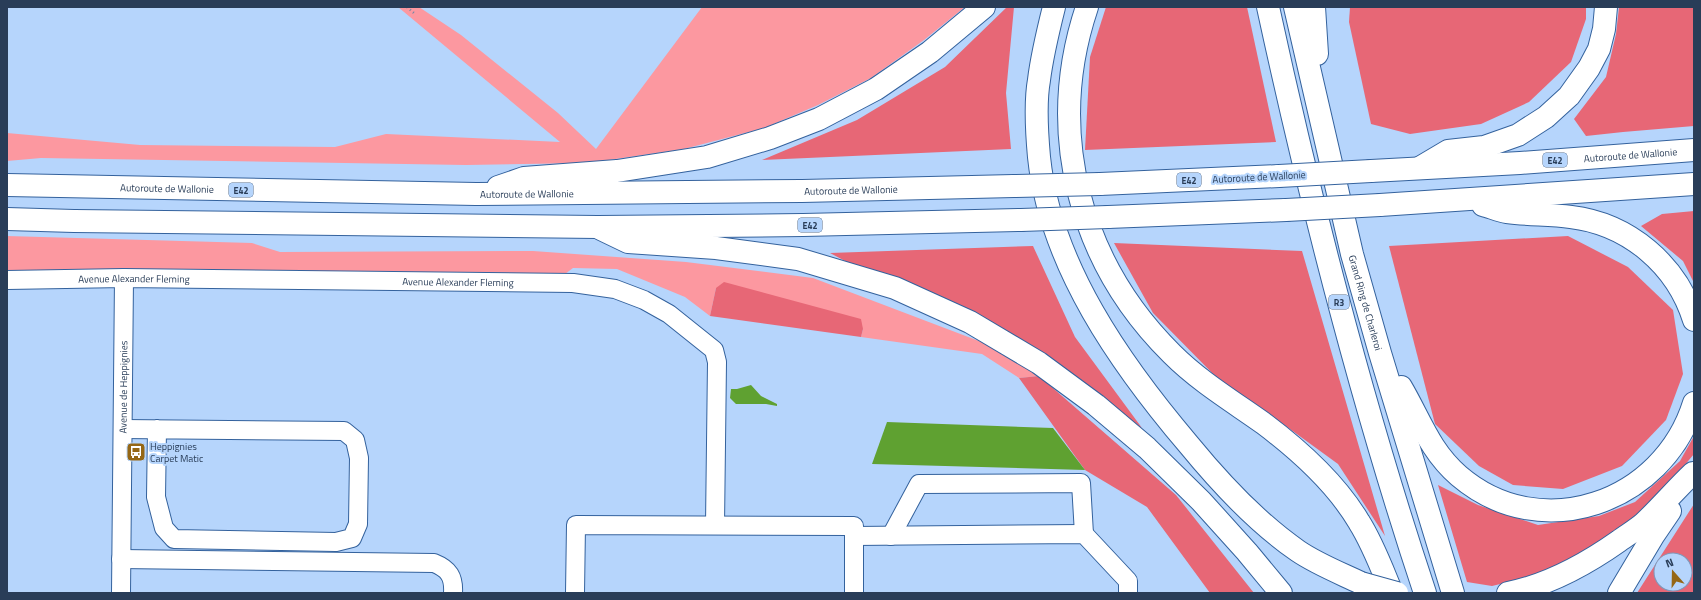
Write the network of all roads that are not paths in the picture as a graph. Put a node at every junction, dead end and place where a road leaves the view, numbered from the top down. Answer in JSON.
{"nodes":[{"id":1,"x":984,"y":7,"type":"edge"},
{"id":2,"x":1054,"y":7,"type":"edge"},
{"id":3,"x":1087,"y":7,"type":"edge"},
{"id":4,"x":1268,"y":7,"type":"edge"},
{"id":5,"x":1295,"y":7,"type":"edge"},
{"id":6,"x":1314,"y":7,"type":"edge"},
{"id":7,"x":1606,"y":7,"type":"edge"},
{"id":8,"x":1313,"y":79,"type":"junction"},
{"id":9,"x":1694,"y":150,"type":"edge"},
{"id":10,"x":1416,"y":169,"type":"junction"},
{"id":11,"x":1694,"y":184,"type":"edge"},
{"id":12,"x":7,"y":185,"type":"edge"},
{"id":13,"x":476,"y":194,"type":"junction"},
{"id":14,"x":1469,"y":200,"type":"junction"},
{"id":15,"x":7,"y":219,"type":"edge"},
{"id":16,"x":598,"y":227,"type":"junction"},
{"id":17,"x":124,"y":278,"type":"junction"},
{"id":18,"x":7,"y":280,"type":"edge"},
{"id":19,"x":1694,"y":320,"type":"edge"},
{"id":20,"x":1380,"y":353,"type":"junction"},
{"id":21,"x":1694,"y":403,"type":"edge"},
{"id":22,"x":123,"y":429,"type":"junction"},
{"id":23,"x":157,"y":429,"type":"junction"},
{"id":24,"x":1694,"y":473,"type":"edge"},
{"id":25,"x":715,"y":525,"type":"junction"},
{"id":26,"x":1084,"y":534,"type":"junction"},
{"id":27,"x":854,"y":536,"type":"junction"},
{"id":28,"x":891,"y":536,"type":"junction"},
{"id":29,"x":121,"y":559,"type":"junction"},
{"id":30,"x":1132,"y":589,"type":"edge"},
{"id":31,"x":121,"y":593,"type":"edge"},
{"id":32,"x":453,"y":593,"type":"edge"},
{"id":33,"x":576,"y":593,"type":"edge"},
{"id":34,"x":854,"y":593,"type":"edge"},
{"id":35,"x":1281,"y":593,"type":"edge"},
{"id":36,"x":1392,"y":593,"type":"edge"},
{"id":37,"x":1397,"y":593,"type":"edge"},
{"id":38,"x":1425,"y":593,"type":"edge"},
{"id":39,"x":1454,"y":593,"type":"edge"},
{"id":40,"x":1508,"y":593,"type":"edge"},
{"id":41,"x":1619,"y":593,"type":"edge"}],
"edges":[{"from":1,"to":13,"type":"highway"},
{"from":2,"to":37,"type":"highway","bridge":true},
{"from":3,"to":36,"type":"highway"},
{"from":4,"to":38,"type":"highway","number":"R3"},
{"from":5,"to":8,"type":"highway","name":"Grand Ring de Charleroi","number":"R3"},
{"from":6,"to":8,"type":"highway"},
{"from":7,"to":10,"type":"highway"},
{"from":8,"to":20,"type":"highway","name":"Grand Ring de Charleroi","number":"R3"},
{"from":9,"to":10,"type":"highway","name":"Autoroute de Wallonie","number":"E42"},
{"from":10,"to":13,"type":"highway","name":"Autoroute de Wallonie","number":"E42","bridge":true},
{"from":11,"to":14,"type":"highway","number":"E42"},
{"from":12,"to":13,"type":"highway","name":"Autoroute de Wallonie","number":"E42"},
{"from":14,"to":16,"type":"highway","number":"E42","bridge":true},
{"from":14,"to":19,"type":"highway"},
{"from":15,"to":16,"type":"highway","number":"E42"},
{"from":16,"to":35,"type":"highway"},
{"from":17,"to":18,"type":"street","name":"Avenue Alexander Fleming"},
{"from":17,"to":22,"type":"street","name":"Avenue de Heppignies"},
{"from":17,"to":25,"type":"street","name":"Avenue Alexander Fleming"},
{"from":20,"to":21,"type":"highway"},
{"from":20,"to":39,"type":"highway","name":"Grand Ring de Charleroi","number":"R3"},
{"from":22,"to":23,"type":"street"},
{"from":22,"to":29,"type":"street","name":"Avenue de Heppignies"},
{"from":23,"to":23,"type":"street"},
{"from":24,"to":40,"type":"highway"},
{"from":24,"to":41,"type":"highway"},
{"from":25,"to":27,"type":"street"},
{"from":25,"to":33,"type":"street"},
{"from":26,"to":28,"type":"street"},
{"from":26,"to":28,"type":"street"},
{"from":26,"to":30,"type":"street"},
{"from":27,"to":28,"type":"street"},
{"from":27,"to":34,"type":"street"},
{"from":29,"to":31,"type":"street","name":"Avenue de Heppignies"},
{"from":29,"to":32,"type":"street"}]}
